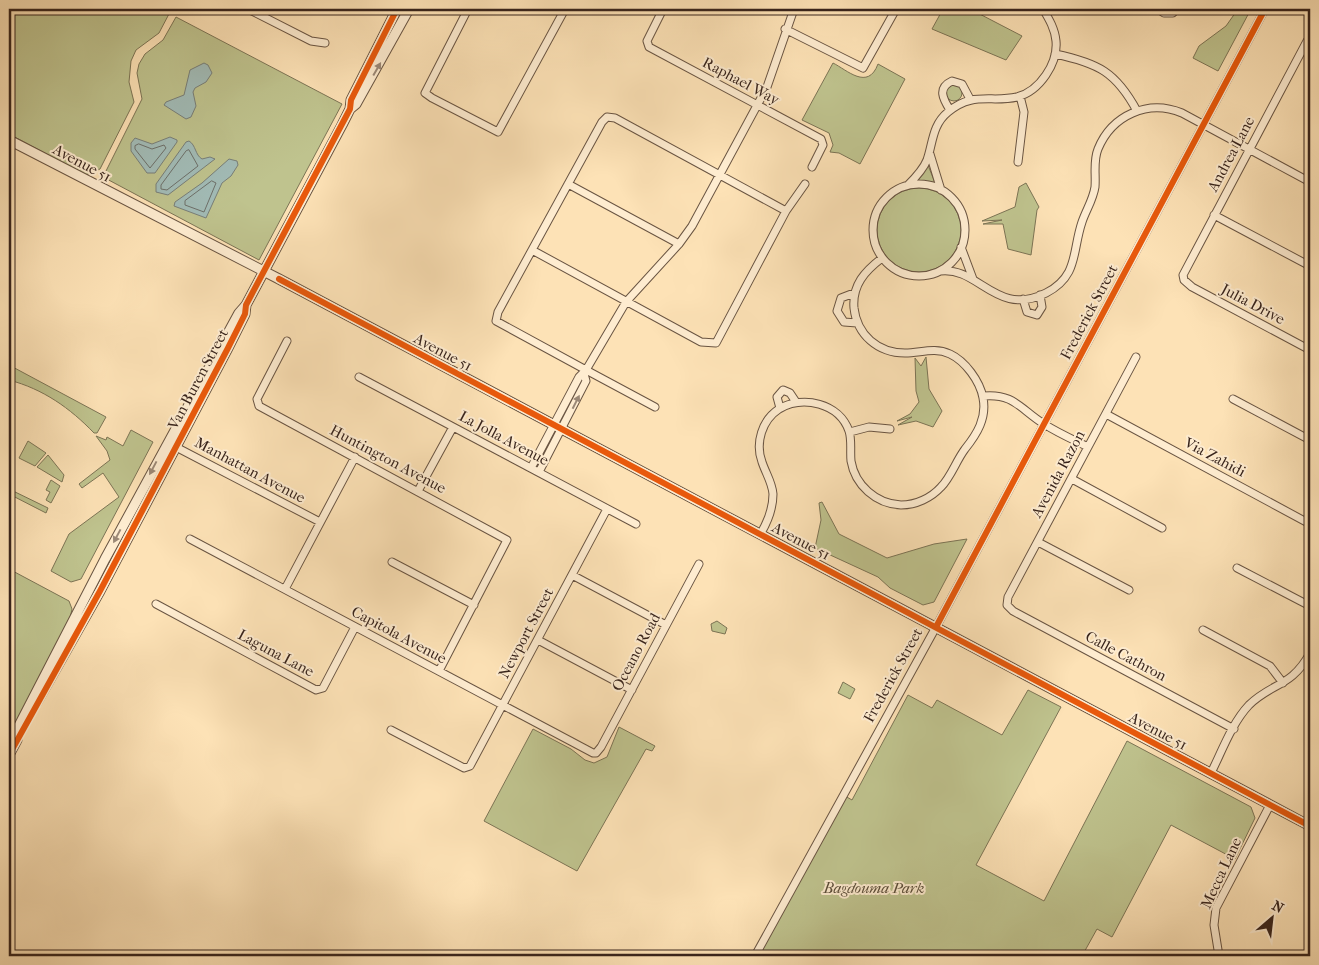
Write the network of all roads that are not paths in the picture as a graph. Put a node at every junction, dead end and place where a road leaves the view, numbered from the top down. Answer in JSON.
{"nodes":[{"id":1,"x":248,"y":9,"type":"edge"},
{"id":2,"x":396,"y":9,"type":"edge"},
{"id":3,"x":468,"y":9,"type":"edge"},
{"id":4,"x":565,"y":9,"type":"edge"},
{"id":5,"x":664,"y":9,"type":"edge"},
{"id":6,"x":794,"y":9,"type":"edge"},
{"id":7,"x":896,"y":9,"type":"edge"},
{"id":8,"x":1043,"y":9,"type":"edge"},
{"id":9,"x":1158,"y":9,"type":"edge"},
{"id":10,"x":1176,"y":9,"type":"edge"},
{"id":11,"x":1265,"y":9,"type":"edge"},
{"id":12,"x":407,"y":10,"type":"edge"},
{"id":13,"x":785,"y":29,"type":"junction"},
{"id":14,"x":1307,"y":42,"type":"dead end"},
{"id":15,"x":324,"y":43,"type":"dead end"},
{"id":16,"x":1056,"y":54,"type":"junction"},
{"id":17,"x":1020,"y":96,"type":"junction"},
{"id":18,"x":970,"y":99,"type":"junction"},
{"id":19,"x":757,"y":105,"type":"junction"},
{"id":20,"x":350,"y":109,"type":"junction"},
{"id":21,"x":950,"y":110,"type":"junction"},
{"id":22,"x":1137,"y":111,"type":"junction"},
{"id":23,"x":1203,"y":124,"type":"junction"},
{"id":24,"x":9,"y":140,"type":"edge"},
{"id":25,"x":1249,"y":149,"type":"junction"},
{"id":26,"x":930,"y":152,"type":"junction"},
{"id":27,"x":1018,"y":162,"type":"dead end"},
{"id":28,"x":812,"y":167,"type":"dead end"},
{"id":29,"x":720,"y":176,"type":"junction"},
{"id":30,"x":1310,"y":182,"type":"edge"},
{"id":31,"x":568,"y":184,"type":"junction"},
{"id":32,"x":805,"y":184,"type":"dead end"},
{"id":33,"x":908,"y":185,"type":"junction"},
{"id":34,"x":941,"y":190,"type":"junction"},
{"id":35,"x":786,"y":211,"type":"junction"},
{"id":36,"x":1214,"y":215,"type":"junction"},
{"id":37,"x":679,"y":244,"type":"junction"},
{"id":38,"x":961,"y":247,"type":"junction"},
{"id":39,"x":532,"y":250,"type":"junction"},
{"id":40,"x":882,"y":258,"type":"junction"},
{"id":41,"x":1310,"y":266,"type":"edge"},
{"id":42,"x":263,"y":272,"type":"junction"},
{"id":43,"x":940,"y":272,"type":"junction"},
{"id":44,"x":973,"y":279,"type":"junction"},
{"id":45,"x":1184,"y":280,"type":"joint"},
{"id":46,"x":854,"y":293,"type":"junction"},
{"id":47,"x":1040,"y":295,"type":"junction"},
{"id":48,"x":1023,"y":298,"type":"junction"},
{"id":49,"x":626,"y":302,"type":"junction"},
{"id":50,"x":246,"y":305,"type":"junction"},
{"id":51,"x":857,"y":323,"type":"junction"},
{"id":52,"x":287,"y":341,"type":"dead end"},
{"id":53,"x":1310,"y":350,"type":"edge"},
{"id":54,"x":1136,"y":357,"type":"dead end"},
{"id":55,"x":585,"y":372,"type":"junction"},
{"id":56,"x":359,"y":377,"type":"dead end"},
{"id":57,"x":983,"y":396,"type":"junction"},
{"id":58,"x":1233,"y":399,"type":"dead end"},
{"id":59,"x":796,"y":402,"type":"junction"},
{"id":60,"x":655,"y":407,"type":"dead end"},
{"id":61,"x":780,"y":408,"type":"junction"},
{"id":62,"x":1106,"y":414,"type":"junction"},
{"id":63,"x":1044,"y":424,"type":"junction"},
{"id":64,"x":453,"y":426,"type":"junction"},
{"id":65,"x":558,"y":428,"type":"junction"},
{"id":66,"x":890,"y":429,"type":"dead end"},
{"id":67,"x":850,"y":432,"type":"junction"},
{"id":68,"x":1310,"y":440,"type":"edge"},
{"id":69,"x":167,"y":443,"type":"junction"},
{"id":70,"x":176,"y":447,"type":"junction"},
{"id":71,"x":1088,"y":447,"type":"junction"},
{"id":72,"x":355,"y":457,"type":"junction"},
{"id":73,"x":531,"y":468,"type":"junction"},
{"id":74,"x":539,"y":472,"type":"junction"},
{"id":75,"x":1072,"y":479,"type":"junction"},
{"id":76,"x":418,"y":491,"type":"junction"},
{"id":77,"x":607,"y":509,"type":"junction"},
{"id":78,"x":320,"y":522,"type":"junction"},
{"id":79,"x":636,"y":524,"type":"dead end"},
{"id":80,"x":1310,"y":524,"type":"edge"},
{"id":81,"x":1162,"y":528,"type":"dead end"},
{"id":82,"x":761,"y":533,"type":"junction"},
{"id":83,"x":190,"y":539,"type":"dead end"},
{"id":84,"x":1038,"y":542,"type":"junction"},
{"id":85,"x":105,"y":559,"type":"junction"},
{"id":86,"x":392,"y":562,"type":"dead end"},
{"id":87,"x":698,"y":564,"type":"dead end"},
{"id":88,"x":1237,"y":568,"type":"dead end"},
{"id":89,"x":572,"y":575,"type":"junction"},
{"id":90,"x":285,"y":589,"type":"junction"},
{"id":91,"x":1129,"y":590,"type":"dead end"},
{"id":92,"x":79,"y":600,"type":"dead end"},
{"id":93,"x":156,"y":604,"type":"dead end"},
{"id":94,"x":474,"y":605,"type":"junction"},
{"id":95,"x":1006,"y":605,"type":"joint"},
{"id":96,"x":1310,"y":606,"type":"edge"},
{"id":97,"x":666,"y":625,"type":"junction"},
{"id":98,"x":355,"y":627,"type":"junction"},
{"id":99,"x":936,"y":627,"type":"junction"},
{"id":100,"x":1203,"y":630,"type":"dead end"},
{"id":101,"x":538,"y":640,"type":"junction"},
{"id":102,"x":1310,"y":653,"type":"edge"},
{"id":103,"x":439,"y":672,"type":"junction"},
{"id":104,"x":1283,"y":683,"type":"junction"},
{"id":105,"x":632,"y":690,"type":"junction"},
{"id":106,"x":503,"y":705,"type":"junction"},
{"id":107,"x":1234,"y":729,"type":"junction"},
{"id":108,"x":391,"y":730,"type":"dead end"},
{"id":109,"x":9,"y":745,"type":"edge"},
{"id":110,"x":596,"y":753,"type":"joint"},
{"id":111,"x":9,"y":755,"type":"edge"},
{"id":112,"x":1211,"y":773,"type":"junction"},
{"id":113,"x":1270,"y":805,"type":"junction"},
{"id":114,"x":1310,"y":826,"type":"edge"},
{"id":115,"x":755,"y":956,"type":"edge"},
{"id":116,"x":1219,"y":956,"type":"edge"}],
"edges":[{"from":1,"to":15,"type":"street"},
{"from":2,"to":20,"type":"street","name":"Van Buren Street"},
{"from":3,"to":4,"type":"street"},
{"from":5,"to":19,"type":"street","name":"Raphael Way"},
{"from":6,"to":13,"type":"street"},
{"from":7,"to":13,"type":"street"},
{"from":8,"to":16,"type":"street"},
{"from":9,"to":10,"type":"street"},
{"from":11,"to":23,"type":"street","name":"Frederick Street"},
{"from":20,"to":12,"type":"street","name":"Van Buren Street","one_way":true},
{"from":13,"to":19,"type":"street"},
{"from":14,"to":25,"type":"street","name":"Andrea Lane"},
{"from":16,"to":17,"type":"street"},
{"from":16,"to":22,"type":"street"},
{"from":17,"to":18,"type":"street"},
{"from":17,"to":27,"type":"street"},
{"from":18,"to":21,"type":"street"},
{"from":18,"to":21,"type":"street"},
{"from":19,"to":28,"type":"street","name":"Raphael Way"},
{"from":19,"to":29,"type":"street"},
{"from":20,"to":42,"type":"street","name":"Van Buren Street"},
{"from":21,"to":26,"type":"street"},
{"from":22,"to":23,"type":"street"},
{"from":22,"to":47,"type":"street"},
{"from":23,"to":25,"type":"street"},
{"from":23,"to":63,"type":"street","name":"Frederick Street"},
{"from":24,"to":42,"type":"street","name":"Avenue 51"},
{"from":25,"to":30,"type":"street"},
{"from":25,"to":36,"type":"street","name":"Andrea Lane"},
{"from":26,"to":33,"type":"street"},
{"from":26,"to":34,"type":"street"},
{"from":29,"to":31,"type":"street"},
{"from":29,"to":35,"type":"street"},
{"from":29,"to":37,"type":"street"},
{"from":31,"to":37,"type":"street"},
{"from":31,"to":39,"type":"street"},
{"from":32,"to":35,"type":"street"},
{"from":33,"to":34,"type":"street"},
{"from":33,"to":40,"type":"street"},
{"from":34,"to":38,"type":"street"},
{"from":35,"to":49,"type":"street"},
{"from":36,"to":41,"type":"street"},
{"from":36,"to":45,"type":"street","name":"Andrea Lane"},
{"from":37,"to":49,"type":"street"},
{"from":38,"to":43,"type":"street"},
{"from":38,"to":44,"type":"street"},
{"from":39,"to":49,"type":"street"},
{"from":39,"to":55,"type":"street"},
{"from":40,"to":43,"type":"street"},
{"from":40,"to":46,"type":"street"},
{"from":42,"to":50,"type":"street","name":"Van Buren Street"},
{"from":42,"to":65,"type":"street","name":"Avenue 51"},
{"from":43,"to":44,"type":"street"},
{"from":44,"to":48,"type":"street"},
{"from":45,"to":53,"type":"street","name":"Julia Drive"},
{"from":46,"to":51,"type":"street"},
{"from":46,"to":51,"type":"street"},
{"from":47,"to":48,"type":"street"},
{"from":47,"to":48,"type":"street"},
{"from":49,"to":55,"type":"street"},
{"from":50,"to":69,"type":"street","name":"Van Buren Street"},
{"from":50,"to":70,"type":"street","name":"Van Buren Street"},
{"from":51,"to":57,"type":"street"},
{"from":52,"to":72,"type":"street","name":"Huntington Avenue"},
{"from":54,"to":62,"type":"street","name":"Avenida Razon"},
{"from":55,"to":60,"type":"street"},
{"from":55,"to":65,"type":"street"},
{"from":56,"to":64,"type":"street","name":"La Jolla Avenue"},
{"from":57,"to":63,"type":"street"},
{"from":57,"to":67,"type":"street"},
{"from":58,"to":68,"type":"street"},
{"from":59,"to":61,"type":"street"},
{"from":59,"to":61,"type":"street"},
{"from":59,"to":67,"type":"street"},
{"from":61,"to":82,"type":"street"},
{"from":62,"to":71,"type":"street","name":"Avenida Razon"},
{"from":62,"to":80,"type":"street","name":"Via Zahidi"},
{"from":63,"to":71,"type":"street"},
{"from":63,"to":99,"type":"street","name":"Frederick Street"},
{"from":64,"to":73,"type":"street","name":"La Jolla Avenue"},
{"from":64,"to":76,"type":"street"},
{"from":65,"to":73,"type":"street"},
{"from":65,"to":74,"type":"street"},
{"from":65,"to":82,"type":"street","name":"Avenue 51"},
{"from":66,"to":67,"type":"street"},
{"from":69,"to":70,"type":"street","name":"Manhattan Avenue"},
{"from":69,"to":85,"type":"street","name":"Van Buren Street","one_way":true},
{"from":70,"to":78,"type":"street","name":"Manhattan Avenue"},
{"from":70,"to":111,"type":"street","name":"Van Buren Street"},
{"from":71,"to":75,"type":"street","name":"Avenida Razon"},
{"from":72,"to":76,"type":"street","name":"Huntington Avenue"},
{"from":72,"to":78,"type":"street"},
{"from":73,"to":74,"type":"street","name":"La Jolla Avenue"},
{"from":74,"to":77,"type":"street","name":"La Jolla Avenue"},
{"from":75,"to":81,"type":"street"},
{"from":75,"to":84,"type":"street","name":"Avenida Razon"},
{"from":76,"to":94,"type":"street","name":"Huntington Avenue"},
{"from":77,"to":79,"type":"street","name":"La Jolla Avenue"},
{"from":77,"to":89,"type":"street","name":"Newport Street"},
{"from":78,"to":90,"type":"street"},
{"from":82,"to":99,"type":"street","name":"Avenue 51"},
{"from":83,"to":90,"type":"street","name":"Capitola Avenue"},
{"from":84,"to":91,"type":"street"},
{"from":84,"to":95,"type":"street","name":"Avenida Razon"},
{"from":85,"to":92,"type":"street"},
{"from":85,"to":109,"type":"street","name":"Van Buren Street"},
{"from":86,"to":94,"type":"street"},
{"from":87,"to":97,"type":"street","name":"Oceano Road"},
{"from":88,"to":96,"type":"street"},
{"from":89,"to":97,"type":"street"},
{"from":89,"to":101,"type":"street","name":"Newport Street"},
{"from":90,"to":98,"type":"street","name":"Capitola Avenue"},
{"from":93,"to":98,"type":"street","name":"Laguna Lane"},
{"from":94,"to":103,"type":"street"},
{"from":95,"to":107,"type":"street","name":"Calle Cathron"},
{"from":97,"to":105,"type":"street","name":"Oceano Road"},
{"from":98,"to":103,"type":"street","name":"Capitola Avenue"},
{"from":99,"to":112,"type":"street","name":"Avenue 51"},
{"from":99,"to":115,"type":"street","name":"Frederick Street"},
{"from":100,"to":104,"type":"street"},
{"from":101,"to":105,"type":"street"},
{"from":101,"to":106,"type":"street","name":"Newport Street"},
{"from":102,"to":104,"type":"street"},
{"from":103,"to":106,"type":"street","name":"Capitola Avenue"},
{"from":104,"to":107,"type":"street"},
{"from":105,"to":110,"type":"street","name":"Oceano Road"},
{"from":106,"to":108,"type":"street","name":"Newport Street"},
{"from":106,"to":110,"type":"street","name":"Capitola Avenue"},
{"from":107,"to":112,"type":"street"},
{"from":112,"to":113,"type":"street","name":"Avenue 51"},
{"from":113,"to":114,"type":"street","name":"Avenue 51"},
{"from":113,"to":116,"type":"street","name":"Mecca Lane"}]}
